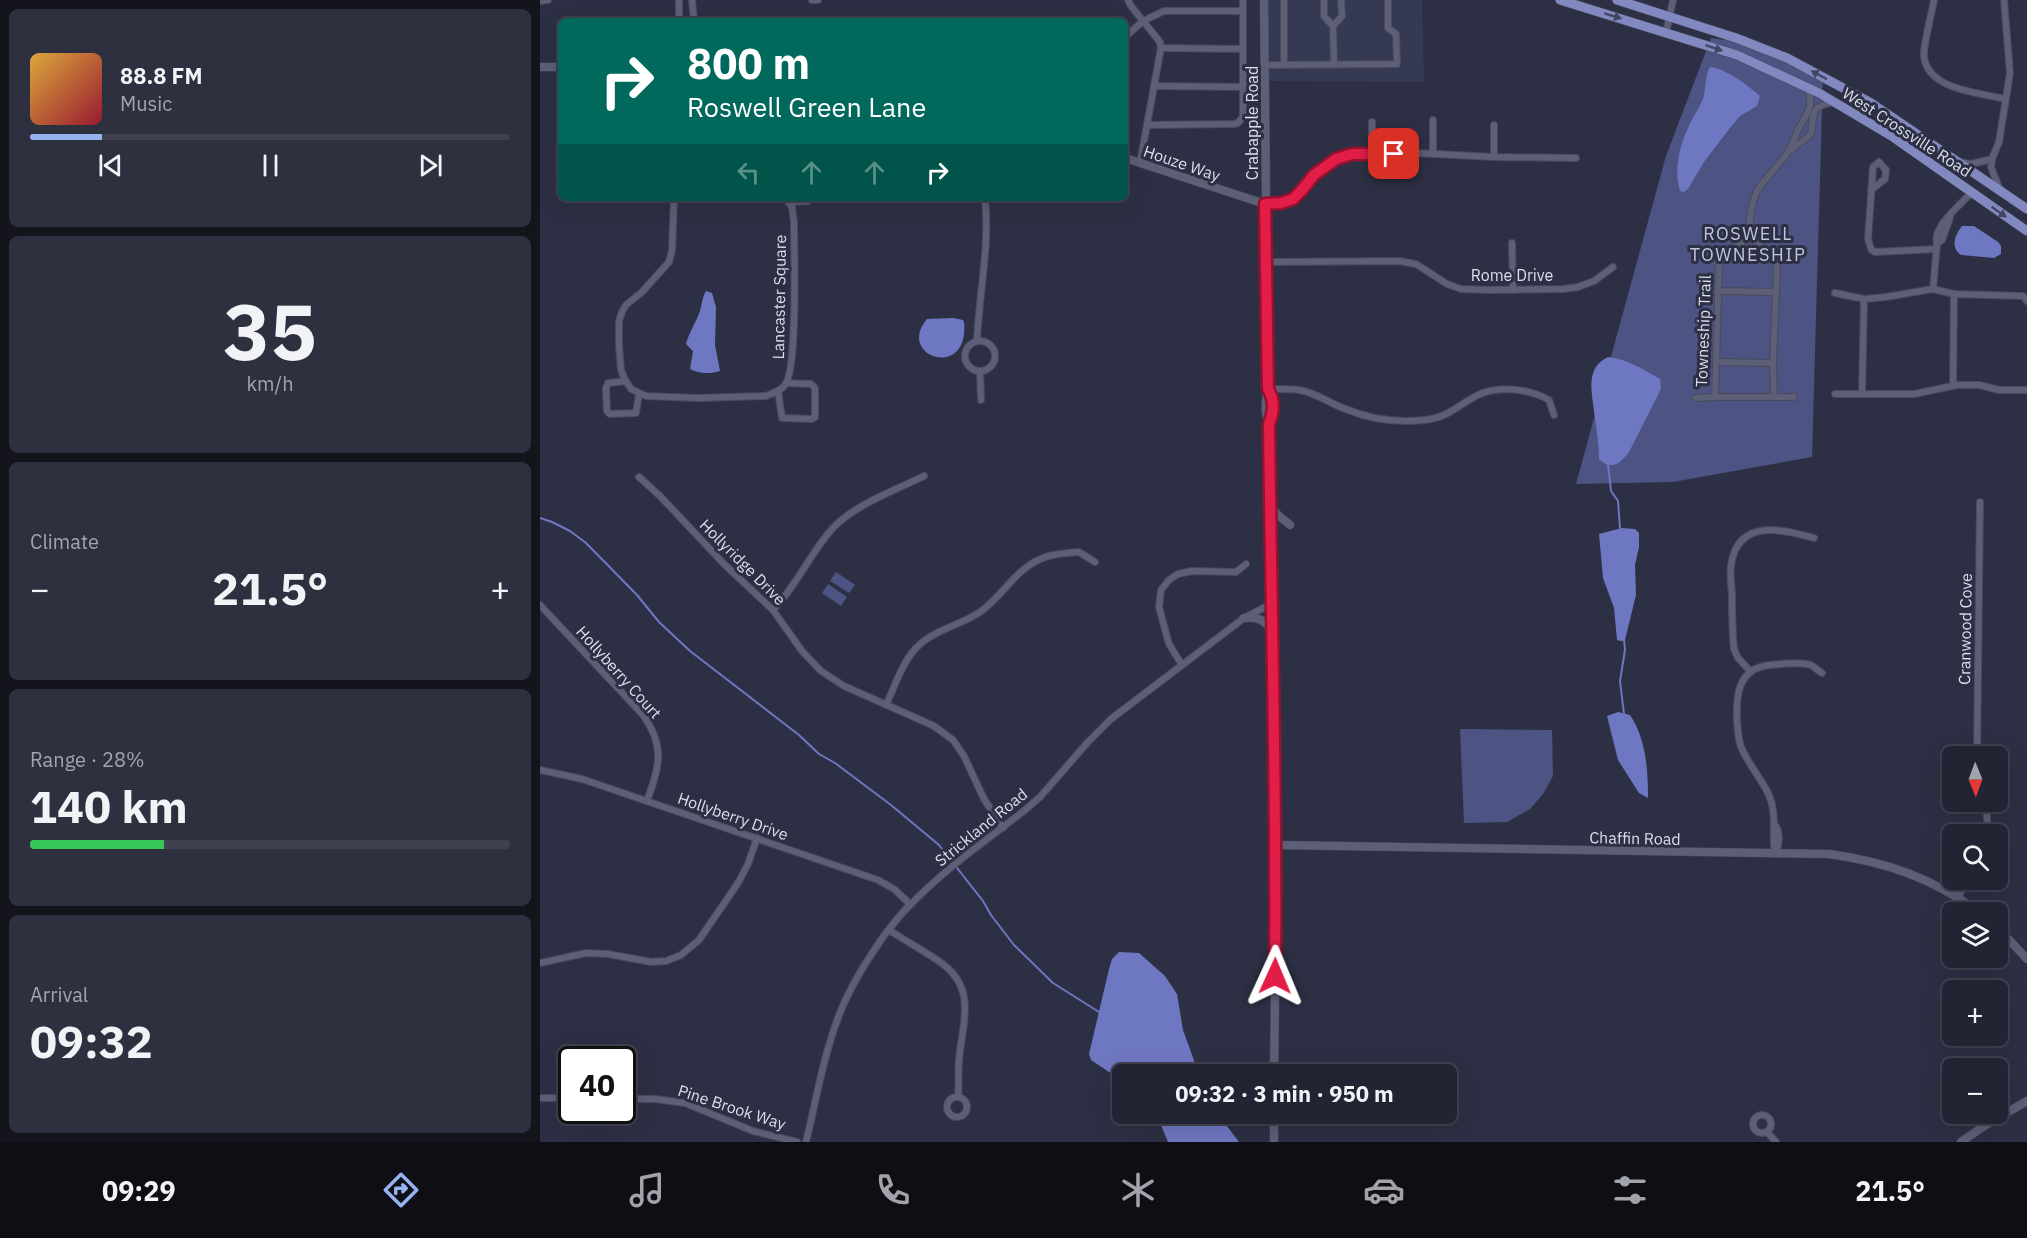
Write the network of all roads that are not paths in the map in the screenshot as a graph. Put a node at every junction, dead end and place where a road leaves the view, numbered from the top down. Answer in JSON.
{"nodes":[{"id":1,"x":548,"y":0,"type":"edge"},
{"id":2,"x":812,"y":0,"type":"edge"},
{"id":3,"x":818,"y":0,"type":"edge"},
{"id":4,"x":1128,"y":0,"type":"edge"},
{"id":5,"x":1243,"y":0,"type":"edge"},
{"id":6,"x":1264,"y":0,"type":"edge"},
{"id":7,"x":1284,"y":0,"type":"edge"},
{"id":8,"x":1324,"y":0,"type":"edge"},
{"id":9,"x":1341,"y":0,"type":"edge"},
{"id":10,"x":1388,"y":0,"type":"edge"},
{"id":11,"x":1560,"y":0,"type":"edge"},
{"id":12,"x":1617,"y":0,"type":"edge"},
{"id":13,"x":1672,"y":0,"type":"edge"},
{"id":14,"x":1934,"y":0,"type":"edge"},
{"id":15,"x":2004,"y":0,"type":"edge"},
{"id":16,"x":540,"y":1,"type":"edge"},
{"id":17,"x":679,"y":3,"type":"edge"},
{"id":18,"x":692,"y":3,"type":"edge"},
{"id":19,"x":1243,"y":11,"type":"junction"},
{"id":20,"x":1669,"y":16,"type":"junction"},
{"id":21,"x":694,"y":18,"type":"edge"},
{"id":22,"x":1143,"y":21,"type":"junction"},
{"id":23,"x":1333,"y":26,"type":"junction"},
{"id":24,"x":1666,"y":33,"type":"junction"},
{"id":25,"x":1128,"y":34,"type":"edge"},
{"id":26,"x":1161,"y":48,"type":"junction"},
{"id":27,"x":1243,"y":49,"type":"junction"},
{"id":28,"x":1334,"y":64,"type":"junction"},
{"id":29,"x":1265,"y":65,"type":"junction"},
{"id":30,"x":1284,"y":65,"type":"junction"},
{"id":31,"x":540,"y":67,"type":"edge"},
{"id":32,"x":558,"y":67,"type":"edge"},
{"id":33,"x":1154,"y":86,"type":"junction"},
{"id":34,"x":1243,"y":87,"type":"junction"},
{"id":35,"x":1807,"y":87,"type":"junction"},
{"id":36,"x":2006,"y":99,"type":"junction"},
{"id":37,"x":1834,"y":102,"type":"junction"},
{"id":38,"x":1813,"y":108,"type":"junction"},
{"id":39,"x":1433,"y":120,"type":"dead end"},
{"id":40,"x":1372,"y":122,"type":"dead end"},
{"id":41,"x":1147,"y":125,"type":"junction"},
{"id":42,"x":1494,"y":125,"type":"dead end"},
{"id":43,"x":1788,"y":153,"type":"junction"},
{"id":44,"x":1372,"y":154,"type":"junction"},
{"id":45,"x":1433,"y":154,"type":"junction"},
{"id":46,"x":1494,"y":157,"type":"junction"},
{"id":47,"x":1576,"y":158,"type":"dead end"},
{"id":48,"x":1128,"y":159,"type":"edge"},
{"id":49,"x":1992,"y":159,"type":"junction"},
{"id":50,"x":1958,"y":162,"type":"junction"},
{"id":51,"x":1140,"y":163,"type":"junction"},
{"id":52,"x":1871,"y":190,"type":"junction"},
{"id":53,"x":2001,"y":191,"type":"junction"},
{"id":54,"x":1972,"y":192,"type":"junction"},
{"id":55,"x":674,"y":201,"type":"edge"},
{"id":56,"x":788,"y":201,"type":"edge"},
{"id":57,"x":985,"y":201,"type":"edge"},
{"id":58,"x":1265,"y":204,"type":"junction"},
{"id":59,"x":2027,"y":209,"type":"edge"},
{"id":60,"x":2027,"y":231,"type":"edge"},
{"id":61,"x":1749,"y":236,"type":"junction"},
{"id":62,"x":1742,"y":242,"type":"junction"},
{"id":63,"x":1756,"y":242,"type":"junction"},
{"id":64,"x":1512,"y":243,"type":"dead end"},
{"id":65,"x":1937,"y":247,"type":"junction"},
{"id":66,"x":1266,"y":262,"type":"junction"},
{"id":67,"x":1613,"y":267,"type":"dead end"},
{"id":68,"x":1933,"y":289,"type":"junction"},
{"id":69,"x":2027,"y":289,"type":"edge"},
{"id":70,"x":1513,"y":290,"type":"junction"},
{"id":71,"x":1718,"y":291,"type":"junction"},
{"id":72,"x":1776,"y":292,"type":"junction"},
{"id":73,"x":1835,"y":293,"type":"dead end"},
{"id":74,"x":1954,"y":294,"type":"junction"},
{"id":75,"x":1864,"y":299,"type":"junction"},
{"id":76,"x":2025,"y":299,"type":"edge"},
{"id":77,"x":977,"y":341,"type":"junction"},
{"id":78,"x":1716,"y":362,"type":"junction"},
{"id":79,"x":1773,"y":363,"type":"junction"},
{"id":80,"x":980,"y":371,"type":"junction"},
{"id":81,"x":626,"y":381,"type":"junction"},
{"id":82,"x":786,"y":383,"type":"junction"},
{"id":83,"x":1953,"y":386,"type":"junction"},
{"id":84,"x":1268,"y":389,"type":"junction"},
{"id":85,"x":2027,"y":390,"type":"edge"},
{"id":86,"x":778,"y":391,"type":"junction"},
{"id":87,"x":639,"y":394,"type":"junction"},
{"id":88,"x":1835,"y":394,"type":"dead end"},
{"id":89,"x":1862,"y":394,"type":"junction"},
{"id":90,"x":1774,"y":396,"type":"junction"},
{"id":91,"x":1715,"y":397,"type":"junction"},
{"id":92,"x":1794,"y":397,"type":"dead end"},
{"id":93,"x":1695,"y":398,"type":"dead end"},
{"id":94,"x":981,"y":400,"type":"dead end"},
{"id":95,"x":1554,"y":415,"type":"dead end"},
{"id":96,"x":924,"y":476,"type":"dead end"},
{"id":97,"x":639,"y":477,"type":"dead end"},
{"id":98,"x":1980,"y":502,"type":"dead end"},
{"id":99,"x":1269,"y":505,"type":"junction"},
{"id":100,"x":1290,"y":525,"type":"dead end"},
{"id":101,"x":1814,"y":538,"type":"dead end"},
{"id":102,"x":1095,"y":562,"type":"dead end"},
{"id":103,"x":1246,"y":564,"type":"dead end"},
{"id":104,"x":1271,"y":604,"type":"junction"},
{"id":105,"x":540,"y":605,"type":"edge"},
{"id":106,"x":773,"y":610,"type":"junction"},
{"id":107,"x":1244,"y":618,"type":"junction"},
{"id":108,"x":1272,"y":630,"type":"junction"},
{"id":109,"x":1182,"y":666,"type":"junction"},
{"id":110,"x":1751,"y":672,"type":"junction"},
{"id":111,"x":1822,"y":673,"type":"dead end"},
{"id":112,"x":886,"y":705,"type":"junction"},
{"id":113,"x":1977,"y":746,"type":"edge"},
{"id":114,"x":540,"y":770,"type":"edge"},
{"id":115,"x":647,"y":801,"type":"junction"},
{"id":116,"x":1003,"y":828,"type":"junction"},
{"id":117,"x":1276,"y":828,"type":"junction"},
{"id":118,"x":757,"y":838,"type":"junction"},
{"id":119,"x":1277,"y":845,"type":"junction"},
{"id":120,"x":1294,"y":846,"type":"junction"},
{"id":121,"x":1775,"y":853,"type":"junction"},
{"id":122,"x":1962,"y":890,"type":"edge"},
{"id":123,"x":1958,"y":897,"type":"junction"},
{"id":124,"x":1965,"y":902,"type":"edge"},
{"id":125,"x":910,"y":904,"type":"junction"},
{"id":126,"x":889,"y":930,"type":"junction"},
{"id":127,"x":2008,"y":939,"type":"edge"},
{"id":128,"x":2027,"y":959,"type":"edge"},
{"id":129,"x":540,"y":963,"type":"edge"},
{"id":130,"x":1274,"y":1064,"type":"edge"},
{"id":131,"x":958,"y":1097,"type":"dead end"},
{"id":132,"x":540,"y":1098,"type":"edge"},
{"id":133,"x":558,"y":1098,"type":"edge"},
{"id":134,"x":636,"y":1099,"type":"edge"},
{"id":135,"x":2027,"y":1101,"type":"edge"},
{"id":136,"x":1274,"y":1124,"type":"edge"},
{"id":137,"x":1767,"y":1132,"type":"dead end"},
{"id":138,"x":796,"y":1142,"type":"edge"},
{"id":139,"x":806,"y":1142,"type":"edge"},
{"id":140,"x":1274,"y":1142,"type":"edge"},
{"id":141,"x":1776,"y":1142,"type":"edge"},
{"id":142,"x":1961,"y":1142,"type":"edge"}],
"edges":[{"from":1,"to":16,"type":"street"},
{"from":2,"to":3,"type":"street"},
{"from":4,"to":22,"type":"street"},
{"from":5,"to":19,"type":"street"},
{"from":6,"to":29,"type":"street","name":"Crabapple Road"},
{"from":7,"to":30,"type":"street"},
{"from":8,"to":23,"type":"street"},
{"from":9,"to":23,"type":"street"},
{"from":10,"to":28,"type":"street"},
{"from":11,"to":24,"type":"main road","name":"West Crossville Road","one_way":true},
{"from":12,"to":20,"type":"main road","name":"West Crossville Road"},
{"from":13,"to":20,"type":"street"},
{"from":14,"to":36,"type":"street"},
{"from":15,"to":36,"type":"street"},
{"from":17,"to":18,"type":"street"},
{"from":18,"to":21,"type":"street"},
{"from":19,"to":22,"type":"street"},
{"from":19,"to":27,"type":"street"},
{"from":20,"to":24,"type":"street"},
{"from":50,"to":20,"type":"main road","name":"West Crossville Road","one_way":true},
{"from":22,"to":25,"type":"street"},
{"from":22,"to":26,"type":"street"},
{"from":23,"to":28,"type":"street"},
{"from":24,"to":35,"type":"main road","name":"West Crossville Road","one_way":true},
{"from":26,"to":27,"type":"street"},
{"from":26,"to":33,"type":"street"},
{"from":27,"to":34,"type":"street"},
{"from":28,"to":30,"type":"street"},
{"from":29,"to":30,"type":"street"},
{"from":29,"to":58,"type":"street","name":"Crabapple Road"},
{"from":31,"to":32,"type":"street"},
{"from":33,"to":34,"type":"street"},
{"from":33,"to":41,"type":"street"},
{"from":34,"to":41,"type":"street"},
{"from":35,"to":37,"type":"main road","name":"West Crossville Road"},
{"from":35,"to":38,"type":"street"},
{"from":36,"to":49,"type":"street"},
{"from":37,"to":38,"type":"street"},
{"from":37,"to":54,"type":"main road","name":"West Crossville Road"},
{"from":38,"to":43,"type":"street"},
{"from":38,"to":43,"type":"street"},
{"from":39,"to":45,"type":"street"},
{"from":40,"to":44,"type":"street"},
{"from":41,"to":51,"type":"street"},
{"from":42,"to":46,"type":"street"},
{"from":43,"to":61,"type":"street"},
{"from":44,"to":45,"type":"street"},
{"from":44,"to":58,"type":"street"},
{"from":45,"to":46,"type":"street"},
{"from":46,"to":47,"type":"street"},
{"from":48,"to":51,"type":"street","name":"Houze Way"},
{"from":49,"to":50,"type":"street"},
{"from":49,"to":53,"type":"street"},
{"from":50,"to":53,"type":"main road","name":"West Crossville Road"},
{"from":51,"to":58,"type":"street","name":"Houze Way"},
{"from":52,"to":52,"type":"street"},
{"from":52,"to":65,"type":"street"},
{"from":53,"to":59,"type":"main road","name":"West Crossville Road"},
{"from":54,"to":60,"type":"main road","name":"West Crossville Road","one_way":true},
{"from":54,"to":65,"type":"street"},
{"from":55,"to":81,"type":"street"},
{"from":56,"to":82,"type":"street","name":"Lancaster Square"},
{"from":57,"to":77,"type":"street"},
{"from":58,"to":66,"type":"street","name":"Crabapple Road"},
{"from":61,"to":62,"type":"street","name":"Towneship Trail"},
{"from":61,"to":63,"type":"street"},
{"from":62,"to":63,"type":"street"},
{"from":62,"to":71,"type":"street","name":"Towneship Trail"},
{"from":63,"to":72,"type":"street"},
{"from":64,"to":70,"type":"street"},
{"from":65,"to":68,"type":"street"},
{"from":66,"to":70,"type":"street","name":"Rome Drive"},
{"from":66,"to":84,"type":"street","name":"Crabapple Road"},
{"from":67,"to":70,"type":"street","name":"Rome Drive"},
{"from":68,"to":74,"type":"street"},
{"from":68,"to":75,"type":"street"},
{"from":69,"to":76,"type":"street"},
{"from":71,"to":72,"type":"street"},
{"from":71,"to":78,"type":"street","name":"Towneship Trail"},
{"from":72,"to":79,"type":"street"},
{"from":73,"to":75,"type":"street"},
{"from":74,"to":76,"type":"street"},
{"from":74,"to":83,"type":"street"},
{"from":75,"to":89,"type":"street"},
{"from":77,"to":80,"type":"street"},
{"from":77,"to":80,"type":"street"},
{"from":78,"to":79,"type":"street"},
{"from":78,"to":91,"type":"street","name":"Towneship Trail"},
{"from":79,"to":90,"type":"street"},
{"from":80,"to":94,"type":"street"},
{"from":81,"to":87,"type":"street"},
{"from":81,"to":87,"type":"street"},
{"from":82,"to":86,"type":"street","name":"Lancaster Square"},
{"from":82,"to":86,"type":"street"},
{"from":83,"to":85,"type":"street"},
{"from":83,"to":89,"type":"street"},
{"from":84,"to":95,"type":"street"},
{"from":84,"to":99,"type":"street","name":"Crabapple Road"},
{"from":86,"to":87,"type":"street"},
{"from":88,"to":89,"type":"street"},
{"from":90,"to":91,"type":"street"},
{"from":90,"to":92,"type":"street"},
{"from":91,"to":93,"type":"street"},
{"from":96,"to":106,"type":"street"},
{"from":97,"to":106,"type":"street","name":"Hollyridge Drive"},
{"from":98,"to":113,"type":"street","name":"Cranwood Cove"},
{"from":99,"to":100,"type":"street"},
{"from":99,"to":104,"type":"street","name":"Crabapple Road"},
{"from":101,"to":110,"type":"street"},
{"from":102,"to":112,"type":"street"},
{"from":103,"to":109,"type":"street"},
{"from":104,"to":107,"type":"street","name":"Strickland Road"},
{"from":104,"to":108,"type":"street","name":"Crabapple Road"},
{"from":105,"to":115,"type":"street","name":"Hollyberry Court"},
{"from":106,"to":112,"type":"street","name":"Hollyridge Drive"},
{"from":107,"to":108,"type":"street"},
{"from":107,"to":109,"type":"street","name":"Strickland Road"},
{"from":108,"to":117,"type":"street","name":"Crabapple Road"},
{"from":109,"to":116,"type":"street","name":"Strickland Road"},
{"from":110,"to":111,"type":"street"},
{"from":110,"to":121,"type":"street"},
{"from":112,"to":116,"type":"street","name":"Hollyridge Drive"},
{"from":114,"to":115,"type":"street","name":"Hollyberry Drive"},
{"from":115,"to":118,"type":"street","name":"Hollyberry Drive"},
{"from":116,"to":125,"type":"street","name":"Strickland Road"},
{"from":117,"to":119,"type":"street","name":"Crabapple Road"},
{"from":117,"to":120,"type":"street"},
{"from":118,"to":125,"type":"street","name":"Hollyberry Drive"},
{"from":118,"to":129,"type":"street"},
{"from":119,"to":120,"type":"street","name":"Chaffin Road"},
{"from":119,"to":130,"type":"street","name":"Crabapple Road"},
{"from":120,"to":121,"type":"street","name":"Chaffin Road"},
{"from":121,"to":123,"type":"street","name":"Chaffin Road"},
{"from":122,"to":123,"type":"street"},
{"from":123,"to":124,"type":"street","name":"Chaffin Road"},
{"from":125,"to":126,"type":"street","name":"Strickland Road"},
{"from":126,"to":131,"type":"street"},
{"from":126,"to":139,"type":"street","name":"Strickland Road"},
{"from":127,"to":128,"type":"street"},
{"from":132,"to":133,"type":"street"},
{"from":134,"to":138,"type":"street","name":"Pine Brook Way"},
{"from":135,"to":142,"type":"street"},
{"from":136,"to":140,"type":"street"},
{"from":137,"to":141,"type":"street"}]}
